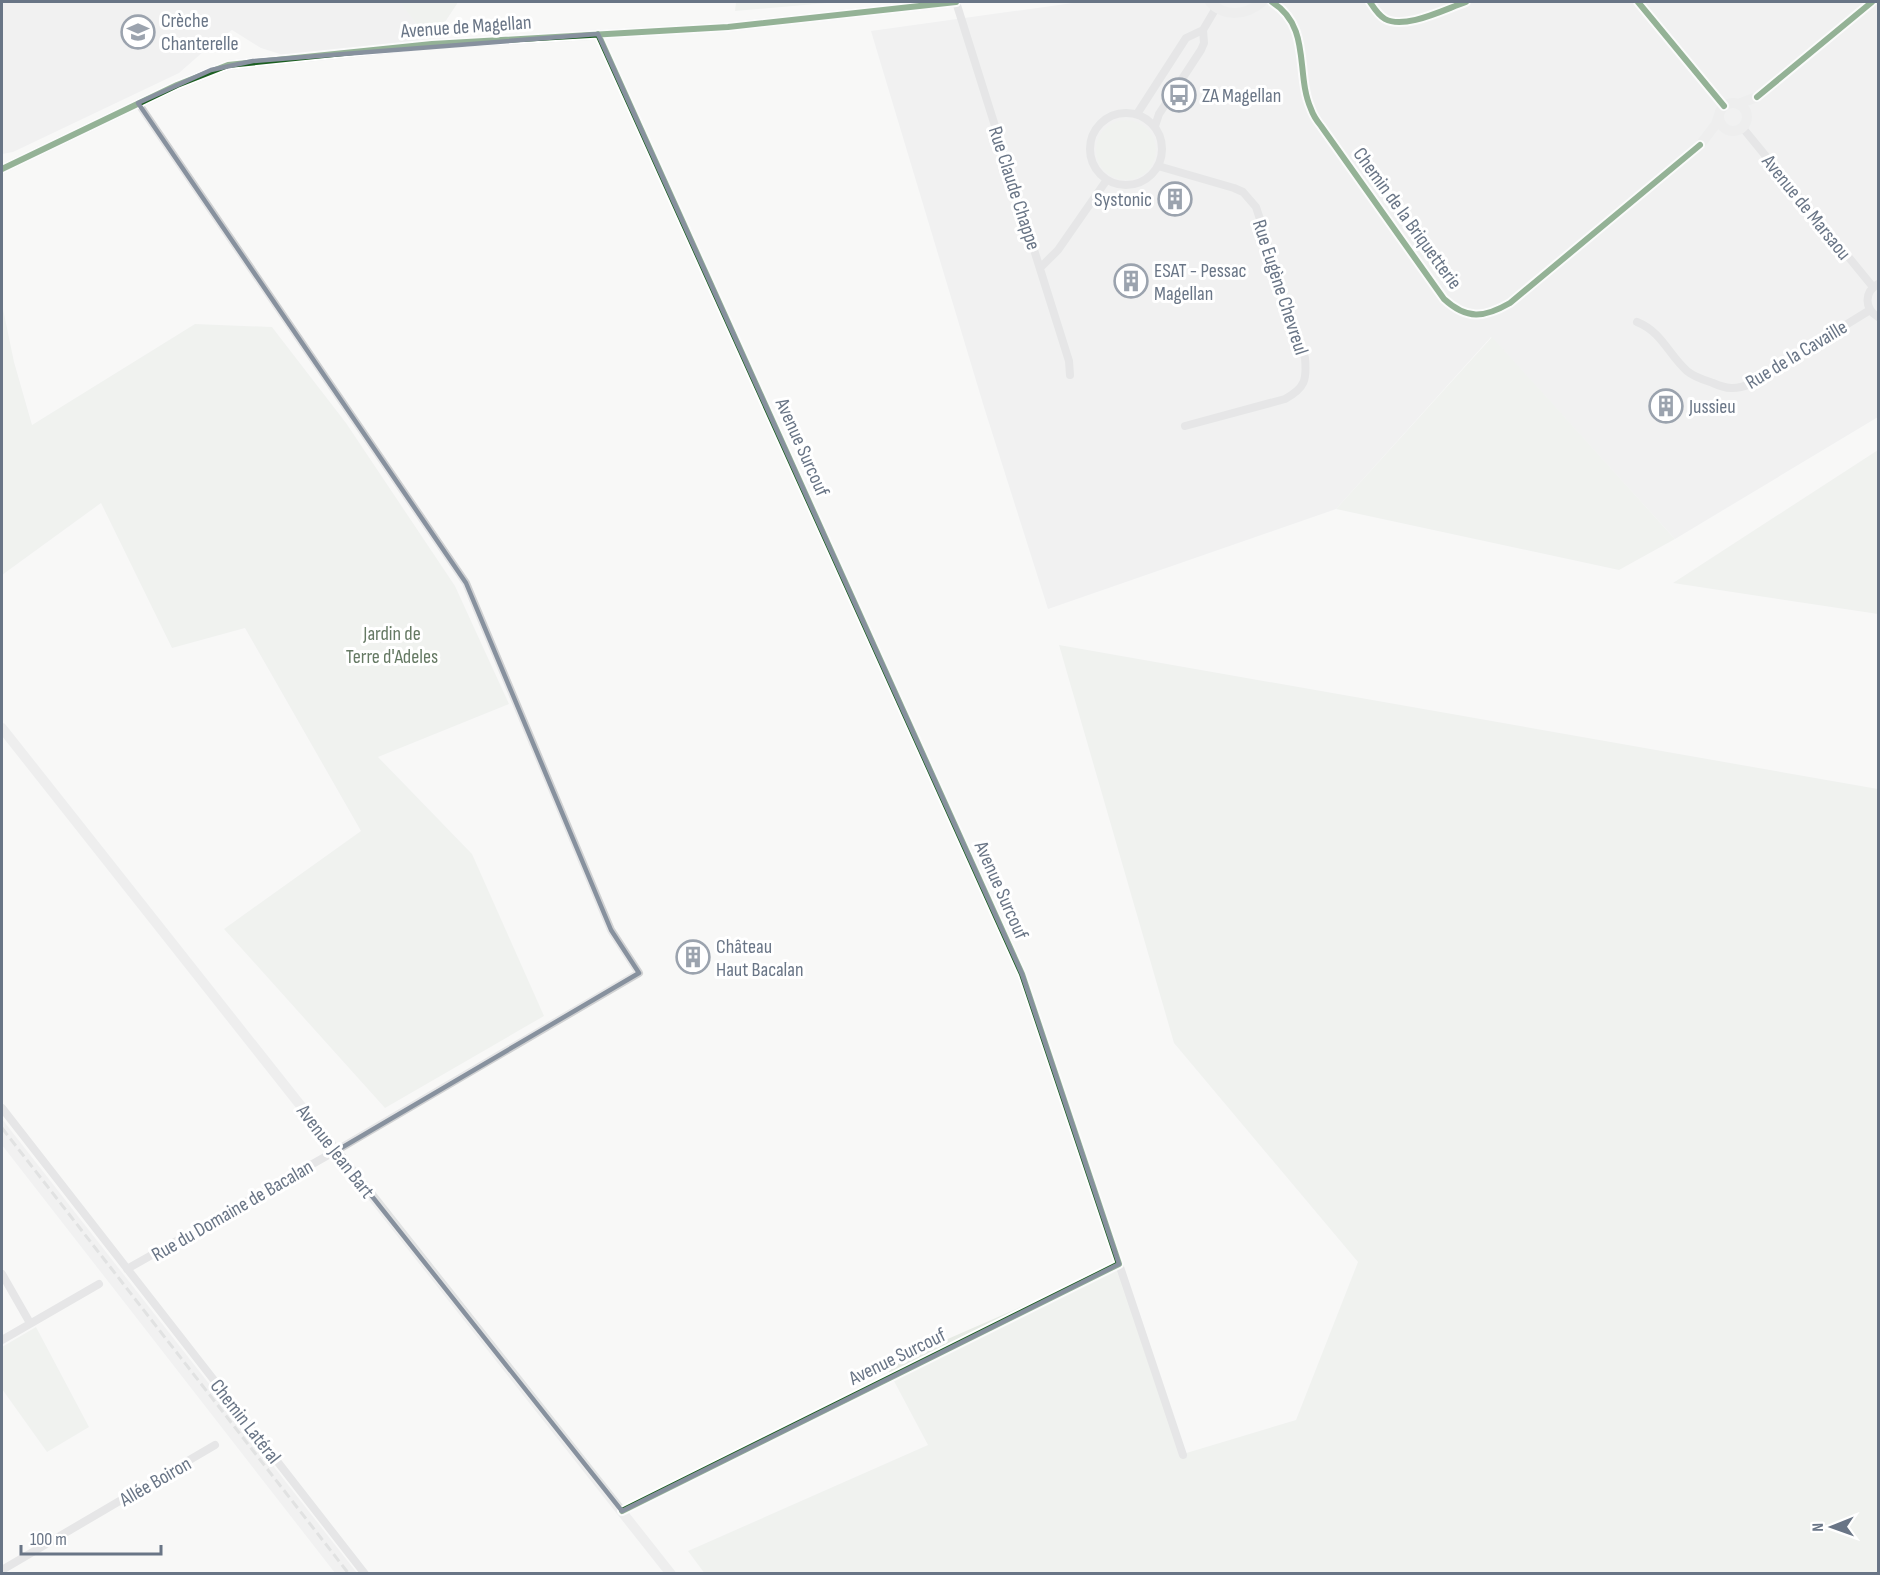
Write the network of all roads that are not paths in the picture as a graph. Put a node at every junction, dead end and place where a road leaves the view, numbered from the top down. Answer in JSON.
{"nodes":[{"id":1,"x":956,"y":2,"type":"edge"},
{"id":2,"x":1262,"y":2,"type":"edge"},
{"id":3,"x":1272,"y":2,"type":"edge"},
{"id":4,"x":1370,"y":2,"type":"edge"},
{"id":5,"x":1466,"y":2,"type":"edge"},
{"id":6,"x":1638,"y":2,"type":"edge"},
{"id":7,"x":1872,"y":2,"type":"edge"},
{"id":8,"x":1213,"y":5,"type":"edge"},
{"id":9,"x":1203,"y":30,"type":"junction"},
{"id":10,"x":598,"y":34,"type":"junction"},
{"id":11,"x":1757,"y":97,"type":"junction"},
{"id":12,"x":138,"y":103,"type":"junction"},
{"id":13,"x":1737,"y":104,"type":"junction"},
{"id":14,"x":1722,"y":110,"type":"junction"},
{"id":15,"x":1137,"y":114,"type":"junction"},
{"id":16,"x":1740,"y":125,"type":"junction"},
{"id":17,"x":1155,"y":126,"type":"junction"},
{"id":18,"x":1700,"y":144,"type":"junction"},
{"id":19,"x":1158,"y":165,"type":"junction"},
{"id":20,"x":2,"y":169,"type":"edge"},
{"id":21,"x":1106,"y":181,"type":"junction"},
{"id":22,"x":1040,"y":268,"type":"junction"},
{"id":23,"x":1875,"y":286,"type":"edge"},
{"id":24,"x":1870,"y":310,"type":"junction"},
{"id":25,"x":1878,"y":317,"type":"edge"},
{"id":26,"x":1637,"y":322,"type":"dead end"},
{"id":27,"x":1070,"y":375,"type":"dead end"},
{"id":28,"x":1185,"y":426,"type":"dead end"},
{"id":29,"x":2,"y":728,"type":"edge"},
{"id":30,"x":2,"y":1108,"type":"edge"},
{"id":31,"x":336,"y":1151,"type":"junction"},
{"id":32,"x":1119,"y":1264,"type":"junction"},
{"id":33,"x":127,"y":1269,"type":"junction"},
{"id":34,"x":2,"y":1274,"type":"edge"},
{"id":35,"x":99,"y":1284,"type":"dead end"},
{"id":36,"x":30,"y":1323,"type":"junction"},
{"id":37,"x":2,"y":1340,"type":"edge"},
{"id":38,"x":215,"y":1445,"type":"dead end"},
{"id":39,"x":1183,"y":1455,"type":"dead end"},
{"id":40,"x":622,"y":1511,"type":"junction"},
{"id":41,"x":2,"y":1570,"type":"edge"},
{"id":42,"x":365,"y":1574,"type":"edge"},
{"id":43,"x":671,"y":1574,"type":"edge"}],
"edges":[{"from":1,"to":10,"type":"street","name":"Avenue de Magellan"},
{"from":1,"to":22,"type":"street","name":"Rue Claude Chappe"},
{"from":2,"to":8,"type":"street"},
{"from":3,"to":18,"type":"street","name":"Chemin de la Briquetterie"},
{"from":4,"to":5,"type":"street"},
{"from":6,"to":14,"type":"street"},
{"from":7,"to":11,"type":"street"},
{"from":8,"to":9,"type":"street"},
{"from":9,"to":15,"type":"street"},
{"from":9,"to":17,"type":"street"},
{"from":10,"to":12,"type":"street","name":"Avenue de Magellan"},
{"from":10,"to":32,"type":"street","name":"Avenue Surcouf"},
{"from":11,"to":13,"type":"street"},
{"from":11,"to":16,"type":"street"},
{"from":12,"to":20,"type":"street","name":"Avenue de Magellan"},
{"from":12,"to":31,"type":"street","name":"Rue du Domaine de Bacalan"},
{"from":13,"to":14,"type":"street"},
{"from":13,"to":16,"type":"street"},
{"from":14,"to":16,"type":"street"},
{"from":14,"to":18,"type":"street","name":"Chemin de la Briquetterie"},
{"from":15,"to":17,"type":"street"},
{"from":15,"to":21,"type":"street"},
{"from":16,"to":18,"type":"street","name":"Chemin de la Briquetterie"},
{"from":16,"to":23,"type":"street","name":"Avenue de Marsaou"},
{"from":17,"to":19,"type":"street"},
{"from":19,"to":21,"type":"street"},
{"from":19,"to":28,"type":"street","name":"Rue Eugène Chevreul"},
{"from":21,"to":22,"type":"street"},
{"from":22,"to":27,"type":"street","name":"Rue Claude Chappe"},
{"from":23,"to":24,"type":"street"},
{"from":24,"to":25,"type":"street"},
{"from":24,"to":26,"type":"street","name":"Rue de la Cavaille"},
{"from":29,"to":31,"type":"street","name":"Avenue Jean Bart"},
{"from":30,"to":33,"type":"street","name":"Chemin Latéral"},
{"from":31,"to":33,"type":"street","name":"Rue du Domaine de Bacalan"},
{"from":31,"to":40,"type":"street","name":"Avenue Jean Bart"},
{"from":32,"to":39,"type":"street"},
{"from":32,"to":40,"type":"street","name":"Avenue Surcouf"},
{"from":33,"to":42,"type":"street","name":"Chemin Latéral"},
{"from":34,"to":36,"type":"street"},
{"from":35,"to":36,"type":"street"},
{"from":36,"to":37,"type":"street"},
{"from":38,"to":41,"type":"street","name":"Allée Boiron"},
{"from":40,"to":43,"type":"street","name":"Avenue Jean Bart"}]}
